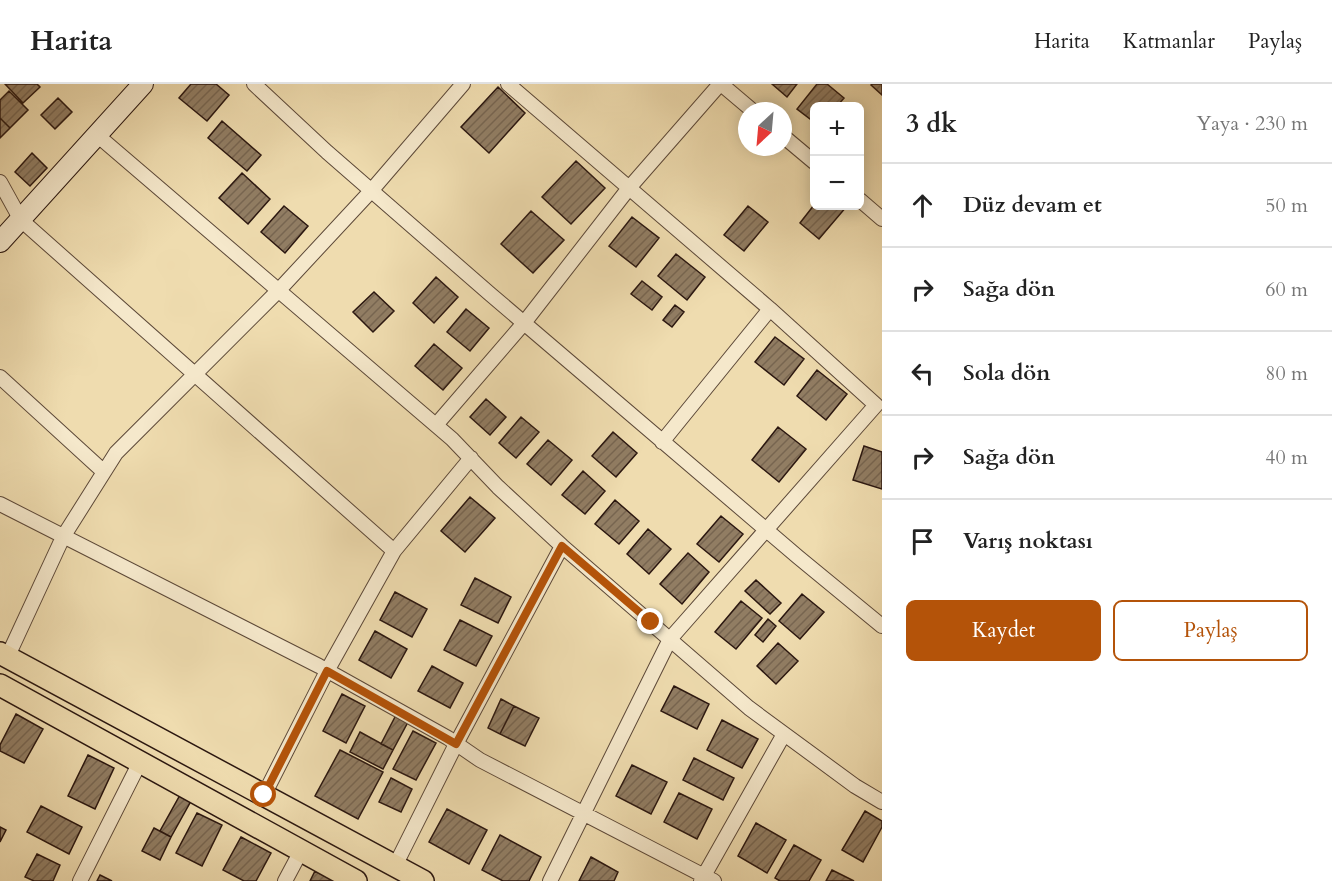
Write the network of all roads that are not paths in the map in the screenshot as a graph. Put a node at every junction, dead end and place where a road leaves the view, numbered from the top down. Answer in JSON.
{"nodes":[{"id":1,"x":143,"y":84,"type":"edge"},
{"id":2,"x":255,"y":84,"type":"edge"},
{"id":3,"x":463,"y":84,"type":"edge"},
{"id":4,"x":508,"y":84,"type":"edge"},
{"id":5,"x":720,"y":84,"type":"edge"},
{"id":6,"x":742,"y":102,"type":"edge"},
{"id":7,"x":97,"y":135,"type":"junction"},
{"id":8,"x":792,"y":144,"type":"edge"},
{"id":9,"x":810,"y":159,"type":"edge"},
{"id":10,"x":0,"y":182,"type":"edge"},
{"id":11,"x":629,"y":188,"type":"junction"},
{"id":12,"x":371,"y":191,"type":"junction"},
{"id":13,"x":864,"y":203,"type":"edge"},
{"id":14,"x":882,"y":219,"type":"edge"},
{"id":15,"x":21,"y":220,"type":"junction"},
{"id":16,"x":0,"y":242,"type":"edge"},
{"id":17,"x":279,"y":290,"type":"junction"},
{"id":18,"x":770,"y":309,"type":"junction"},
{"id":19,"x":524,"y":323,"type":"junction"},
{"id":20,"x":195,"y":374,"type":"junction"},
{"id":21,"x":0,"y":377,"type":"edge"},
{"id":22,"x":436,"y":424,"type":"junction"},
{"id":23,"x":662,"y":442,"type":"junction"},
{"id":24,"x":471,"y":458,"type":"junction"},
{"id":25,"x":104,"y":472,"type":"junction"},
{"id":26,"x":0,"y":504,"type":"edge"},
{"id":27,"x":766,"y":530,"type":"junction"},
{"id":28,"x":63,"y":537,"type":"junction"},
{"id":29,"x":562,"y":546,"type":"junction"},
{"id":30,"x":394,"y":550,"type":"junction"},
{"id":31,"x":882,"y":626,"type":"edge"},
{"id":32,"x":670,"y":639,"type":"junction"},
{"id":33,"x":4,"y":656,"type":"edge"},
{"id":34,"x":327,"y":671,"type":"junction"},
{"id":35,"x":1,"y":687,"type":"edge"},
{"id":36,"x":784,"y":734,"type":"junction"},
{"id":37,"x":456,"y":744,"type":"junction"},
{"id":38,"x":140,"y":762,"type":"junction"},
{"id":39,"x":264,"y":795,"type":"junction"},
{"id":40,"x":882,"y":802,"type":"edge"},
{"id":41,"x":582,"y":813,"type":"junction"},
{"id":42,"x":301,"y":851,"type":"junction"},
{"id":43,"x":394,"y":866,"type":"junction"},
{"id":44,"x":707,"y":879,"type":"edge"},
{"id":45,"x":80,"y":881,"type":"edge"},
{"id":46,"x":285,"y":881,"type":"edge"},
{"id":47,"x":356,"y":881,"type":"edge"},
{"id":48,"x":423,"y":881,"type":"edge"},
{"id":49,"x":550,"y":881,"type":"edge"}],
"edges":[{"from":1,"to":7,"type":"street"},
{"from":2,"to":12,"type":"street"},
{"from":3,"to":12,"type":"street"},
{"from":4,"to":11,"type":"street"},
{"from":5,"to":6,"type":"street"},
{"from":5,"to":11,"type":"street"},
{"from":7,"to":15,"type":"street"},
{"from":7,"to":17,"type":"street"},
{"from":8,"to":9,"type":"street"},
{"from":10,"to":15,"type":"street"},
{"from":11,"to":18,"type":"street"},
{"from":11,"to":19,"type":"street"},
{"from":12,"to":17,"type":"street"},
{"from":12,"to":19,"type":"street"},
{"from":13,"to":14,"type":"street"},
{"from":15,"to":16,"type":"street"},
{"from":15,"to":20,"type":"street"},
{"from":17,"to":20,"type":"street"},
{"from":17,"to":22,"type":"street"},
{"from":18,"to":23,"type":"street"},
{"from":18,"to":27,"type":"street"},
{"from":19,"to":22,"type":"street"},
{"from":19,"to":23,"type":"street"},
{"from":20,"to":25,"type":"street"},
{"from":20,"to":30,"type":"street"},
{"from":21,"to":25,"type":"street"},
{"from":22,"to":24,"type":"street"},
{"from":23,"to":27,"type":"street"},
{"from":24,"to":29,"type":"street"},
{"from":24,"to":30,"type":"street"},
{"from":25,"to":28,"type":"street"},
{"from":26,"to":28,"type":"street"},
{"from":27,"to":31,"type":"street"},
{"from":27,"to":32,"type":"street"},
{"from":28,"to":33,"type":"street"},
{"from":28,"to":34,"type":"street"},
{"from":29,"to":32,"type":"street"},
{"from":29,"to":37,"type":"street"},
{"from":30,"to":34,"type":"street"},
{"from":32,"to":36,"type":"street"},
{"from":32,"to":41,"type":"street"},
{"from":33,"to":39,"type":"main road"},
{"from":34,"to":37,"type":"street"},
{"from":34,"to":39,"type":"street"},
{"from":35,"to":38,"type":"main road"},
{"from":36,"to":40,"type":"street"},
{"from":36,"to":44,"type":"street"},
{"from":37,"to":41,"type":"street"},
{"from":37,"to":43,"type":"street"},
{"from":38,"to":42,"type":"main road"},
{"from":38,"to":45,"type":"street"},
{"from":39,"to":43,"type":"main road"},
{"from":41,"to":44,"type":"street"},
{"from":41,"to":49,"type":"street"},
{"from":42,"to":46,"type":"street"},
{"from":42,"to":47,"type":"main road"},
{"from":43,"to":48,"type":"main road"}]}
